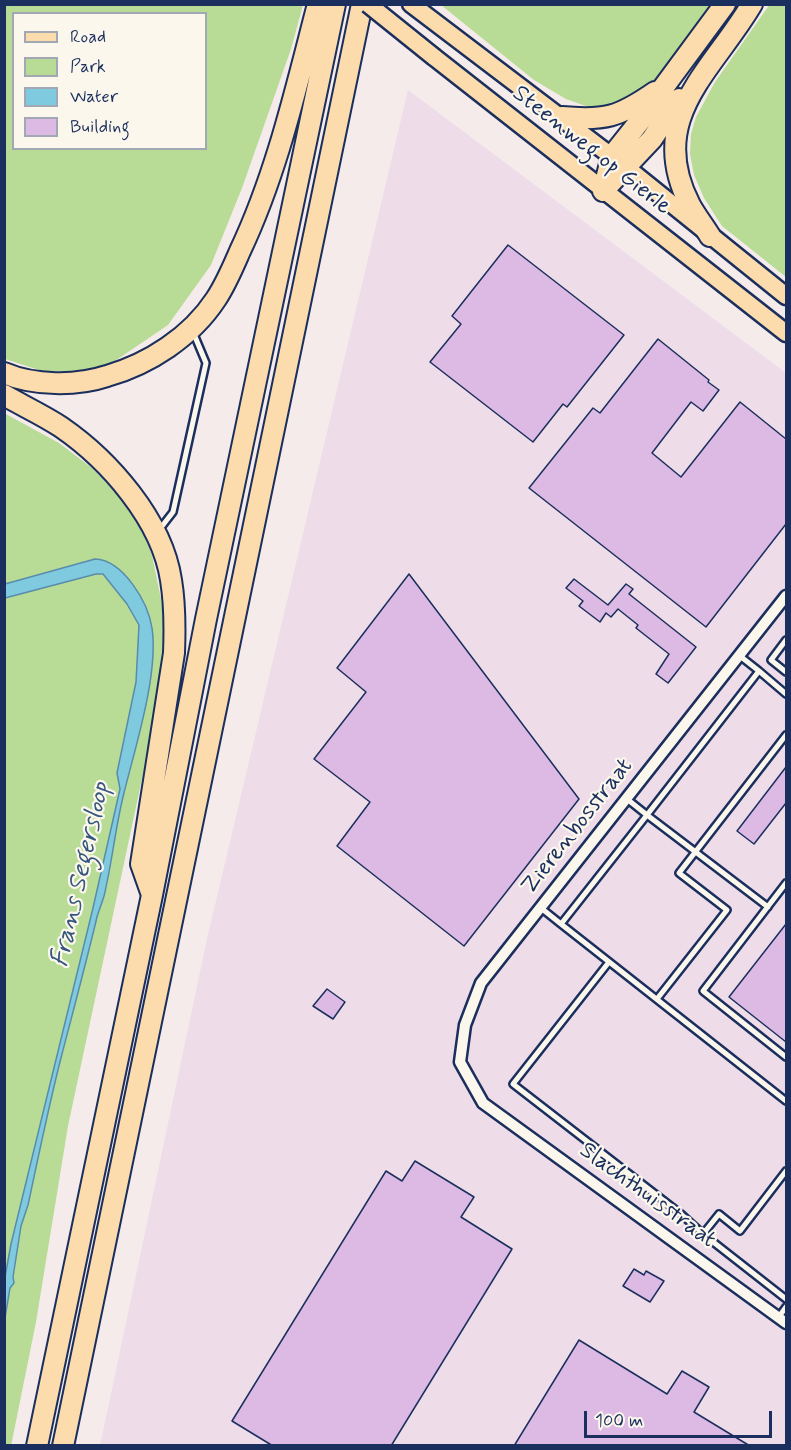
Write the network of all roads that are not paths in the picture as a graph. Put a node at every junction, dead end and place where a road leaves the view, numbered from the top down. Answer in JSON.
{"nodes":[{"id":1,"x":318,"y":4,"type":"edge"},
{"id":2,"x":335,"y":4,"type":"edge"},
{"id":3,"x":362,"y":4,"type":"edge"},
{"id":4,"x":368,"y":4,"type":"edge"},
{"id":5,"x":376,"y":4,"type":"edge"},
{"id":6,"x":411,"y":4,"type":"edge"},
{"id":7,"x":725,"y":4,"type":"edge"},
{"id":8,"x":752,"y":4,"type":"edge"},
{"id":9,"x":352,"y":54,"type":"junction"},
{"id":10,"x":702,"y":74,"type":"junction"},
{"id":11,"x":663,"y":88,"type":"junction"},
{"id":12,"x":562,"y":117,"type":"junction"},
{"id":13,"x":620,"y":162,"type":"junction"},
{"id":14,"x":603,"y":191,"type":"junction"},
{"id":15,"x":710,"y":236,"type":"junction"},
{"id":16,"x":786,"y":296,"type":"edge"},
{"id":17,"x":191,"y":327,"type":"junction"},
{"id":18,"x":786,"y":333,"type":"edge"},
{"id":19,"x":4,"y":373,"type":"edge"},
{"id":20,"x":4,"y":395,"type":"edge"},
{"id":21,"x":157,"y":533,"type":"junction"},
{"id":22,"x":786,"y":596,"type":"edge"},
{"id":23,"x":786,"y":640,"type":"edge"},
{"id":24,"x":740,"y":656,"type":"junction"},
{"id":25,"x":759,"y":671,"type":"junction"},
{"id":26,"x":786,"y":672,"type":"edge"},
{"id":27,"x":786,"y":694,"type":"edge"},
{"id":28,"x":786,"y":735,"type":"edge"},
{"id":29,"x":627,"y":799,"type":"junction"},
{"id":30,"x":647,"y":815,"type":"junction"},
{"id":31,"x":695,"y":851,"type":"junction"},
{"id":32,"x":786,"y":883,"type":"edge"},
{"id":33,"x":152,"y":895,"type":"junction"},
{"id":34,"x":768,"y":906,"type":"junction"},
{"id":35,"x":541,"y":908,"type":"junction"},
{"id":36,"x":561,"y":924,"type":"junction"},
{"id":37,"x":609,"y":962,"type":"junction"},
{"id":38,"x":657,"y":999,"type":"junction"},
{"id":39,"x":786,"y":1057,"type":"edge"},
{"id":40,"x":786,"y":1101,"type":"edge"},
{"id":41,"x":483,"y":1103,"type":"joint"},
{"id":42,"x":786,"y":1171,"type":"edge"},
{"id":43,"x":703,"y":1234,"type":"junction"},
{"id":44,"x":786,"y":1299,"type":"edge"},
{"id":45,"x":786,"y":1307,"type":"edge"},
{"id":46,"x":782,"y":1321,"type":"edge"},
{"id":47,"x":37,"y":1446,"type":"edge"},
{"id":48,"x":63,"y":1446,"type":"edge"}],
"edges":[{"from":1,"to":17,"type":"highway"},
{"from":2,"to":33,"type":"highway"},
{"from":3,"to":9,"type":"highway"},
{"from":4,"to":14,"type":"main road","name":"Steenweg op Gierle","bridge":true},
{"from":5,"to":9,"type":"highway"},
{"from":6,"to":12,"type":"main road","name":"Steenweg op Gierle"},
{"from":7,"to":11,"type":"highway"},
{"from":8,"to":10,"type":"highway"},
{"from":9,"to":48,"type":"highway"},
{"from":10,"to":13,"type":"highway"},
{"from":10,"to":15,"type":"highway"},
{"from":11,"to":12,"type":"highway"},
{"from":11,"to":13,"type":"highway"},
{"from":12,"to":13,"type":"main road","name":"Steenweg op Gierle"},
{"from":13,"to":14,"type":"highway"},
{"from":13,"to":15,"type":"main road","name":"Steenweg op Gierle"},
{"from":14,"to":18,"type":"main road","name":"Steenweg op Gierle"},
{"from":15,"to":16,"type":"main road","name":"Steenweg op Gierle"},
{"from":17,"to":19,"type":"highway"},
{"from":17,"to":21,"type":"lane"},
{"from":20,"to":21,"type":"highway"},
{"from":21,"to":33,"type":"highway"},
{"from":22,"to":24,"type":"street","name":"Zierenbosstraat"},
{"from":23,"to":26,"type":"lane"},
{"from":24,"to":25,"type":"lane"},
{"from":24,"to":29,"type":"street","name":"Zierenbosstraat"},
{"from":25,"to":27,"type":"lane"},
{"from":25,"to":30,"type":"lane"},
{"from":28,"to":31,"type":"lane"},
{"from":29,"to":30,"type":"lane"},
{"from":29,"to":35,"type":"street","name":"Zierenbosstraat"},
{"from":30,"to":31,"type":"lane"},
{"from":30,"to":36,"type":"lane"},
{"from":31,"to":34,"type":"lane"},
{"from":31,"to":38,"type":"lane"},
{"from":32,"to":34,"type":"lane"},
{"from":33,"to":47,"type":"highway"},
{"from":34,"to":39,"type":"lane"},
{"from":35,"to":36,"type":"lane"},
{"from":35,"to":41,"type":"street","name":"Zierenbosstraat"},
{"from":36,"to":37,"type":"lane"},
{"from":37,"to":38,"type":"lane"},
{"from":37,"to":43,"type":"lane"},
{"from":38,"to":40,"type":"lane"},
{"from":41,"to":46,"type":"street","name":"Slachthuisstraat"},
{"from":42,"to":43,"type":"lane"},
{"from":43,"to":44,"type":"lane"},
{"from":45,"to":46,"type":"lane"}]}
